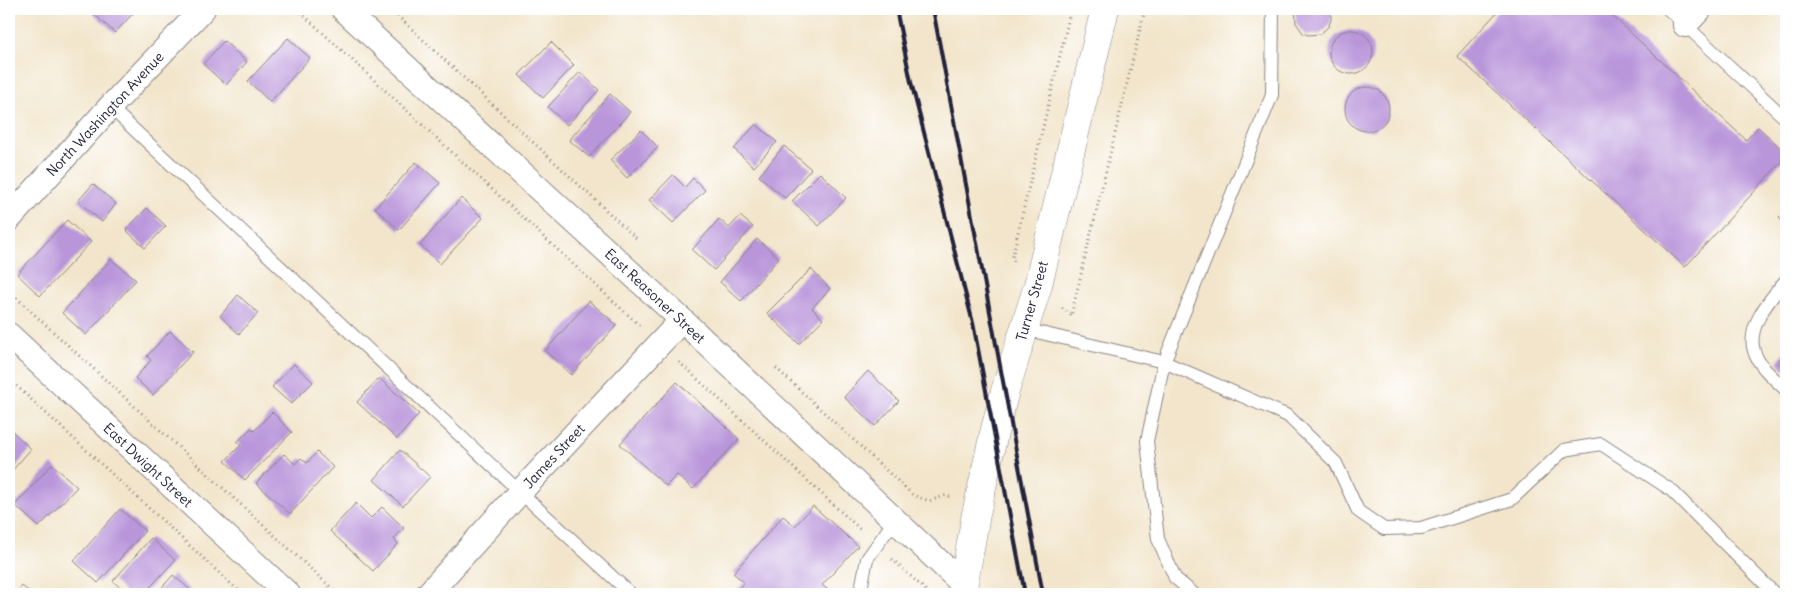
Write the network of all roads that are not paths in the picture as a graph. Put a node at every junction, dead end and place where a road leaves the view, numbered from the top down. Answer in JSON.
{"nodes":[{"id":1,"x":203,"y":9,"type":"edge"},
{"id":2,"x":344,"y":9,"type":"edge"},
{"id":3,"x":1106,"y":9,"type":"edge"},
{"id":4,"x":1273,"y":9,"type":"edge"},
{"id":5,"x":1668,"y":9,"type":"edge"},
{"id":6,"x":1693,"y":17,"type":"edge"},
{"id":7,"x":110,"y":107,"type":"junction"},
{"id":8,"x":1786,"y":119,"type":"edge"},
{"id":9,"x":9,"y":219,"type":"edge"},
{"id":10,"x":1786,"y":280,"type":"edge"},
{"id":11,"x":682,"y":320,"type":"junction"},
{"id":12,"x":1024,"y":329,"type":"junction"},
{"id":13,"x":9,"y":336,"type":"edge"},
{"id":14,"x":1164,"y":362,"type":"junction"},
{"id":15,"x":1786,"y":390,"type":"edge"},
{"id":16,"x":520,"y":492,"type":"junction"},
{"id":17,"x":894,"y":521,"type":"junction"},
{"id":18,"x":963,"y":590,"type":"edge"},
{"id":19,"x":288,"y":594,"type":"edge"},
{"id":20,"x":428,"y":594,"type":"edge"},
{"id":21,"x":631,"y":594,"type":"edge"},
{"id":22,"x":860,"y":594,"type":"edge"},
{"id":23,"x":1194,"y":594,"type":"edge"},
{"id":24,"x":1775,"y":594,"type":"edge"}],
"edges":[{"from":1,"to":7,"type":"street","name":"North Washington Avenue"},
{"from":2,"to":11,"type":"street","name":"East Reasoner Street"},
{"from":3,"to":12,"type":"street","name":"Turner Street"},
{"from":4,"to":14,"type":"lane"},
{"from":5,"to":6,"type":"lane"},
{"from":6,"to":8,"type":"lane"},
{"from":7,"to":9,"type":"street","name":"North Washington Avenue"},
{"from":7,"to":16,"type":"lane"},
{"from":10,"to":15,"type":"lane"},
{"from":11,"to":16,"type":"street","name":"James Street"},
{"from":11,"to":17,"type":"street","name":"East Reasoner Street"},
{"from":12,"to":14,"type":"lane"},
{"from":12,"to":18,"type":"street","name":"Turner Street"},
{"from":13,"to":19,"type":"street","name":"East Dwight Street"},
{"from":14,"to":23,"type":"lane"},
{"from":14,"to":24,"type":"lane"},
{"from":16,"to":20,"type":"street","name":"James Street"},
{"from":16,"to":21,"type":"lane"},
{"from":17,"to":18,"type":"street","name":"East Reasoner Street"},
{"from":17,"to":22,"type":"lane"}]}
